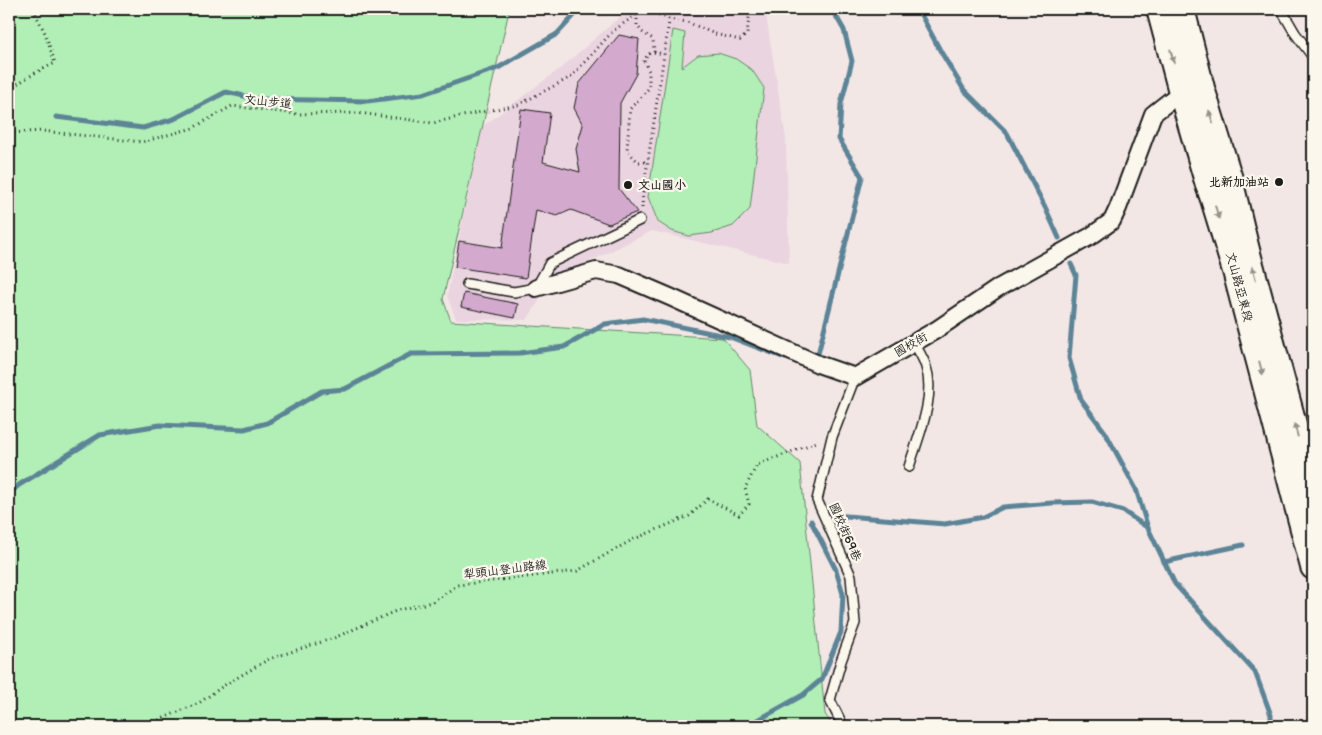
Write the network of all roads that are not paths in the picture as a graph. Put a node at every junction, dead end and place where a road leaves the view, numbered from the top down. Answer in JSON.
{"nodes":[{"id":1,"x":1159,"y":9,"type":"edge"},
{"id":2,"x":1182,"y":9,"type":"edge"},
{"id":3,"x":1281,"y":9,"type":"edge"},
{"id":4,"x":1313,"y":57,"type":"edge"},
{"id":5,"x":1191,"y":90,"type":"junction"},
{"id":6,"x":640,"y":220,"type":"road end"},
{"id":7,"x":1239,"y":252,"type":"junction"},
{"id":8,"x":467,"y":284,"type":"dead end"},
{"id":9,"x":536,"y":288,"type":"junction"},
{"id":10,"x":914,"y":343,"type":"junction"},
{"id":11,"x":855,"y":377,"type":"junction"},
{"id":12,"x":909,"y":467,"type":"dead end"},
{"id":13,"x":1313,"y":494,"type":"edge"},
{"id":14,"x":1313,"y":567,"type":"edge"},
{"id":15,"x":844,"y":726,"type":"edge"}],
"edges":[{"from":1,"to":5,"type":"main road","name":"文山路亞東段","one_way":true},
{"from":2,"to":5,"type":"main road","name":"文山路亞東段"},
{"from":3,"to":4,"type":"lane"},
{"from":5,"to":7,"type":"main road","name":"文山路亞東段"},
{"from":5,"to":10,"type":"street","name":"國校街"},
{"from":6,"to":9,"type":"lane"},
{"from":13,"to":7,"type":"main road","name":"文山路亞東段","one_way":true},
{"from":7,"to":14,"type":"main road","name":"文山路亞東段","one_way":true},
{"from":8,"to":9,"type":"lane"},
{"from":9,"to":11,"type":"street"},
{"from":10,"to":11,"type":"street","name":"國校街"},
{"from":10,"to":12,"type":"lane"},
{"from":11,"to":15,"type":"lane","name":"國校街69巷"}]}
